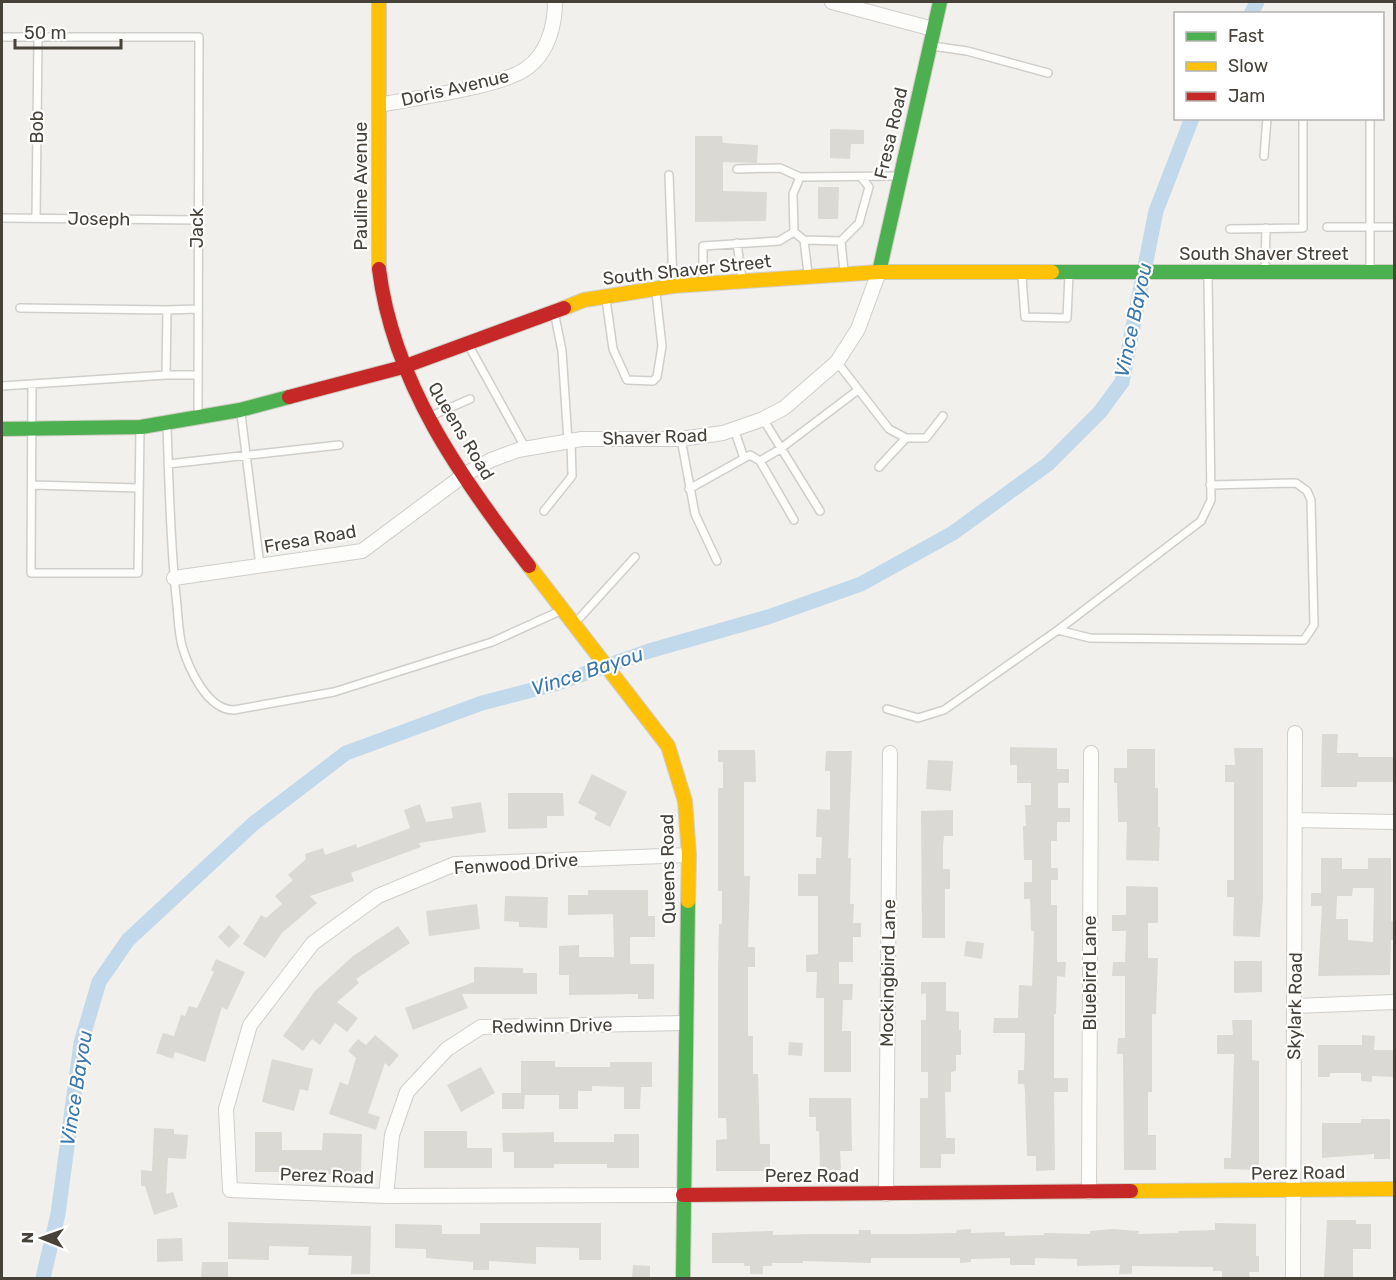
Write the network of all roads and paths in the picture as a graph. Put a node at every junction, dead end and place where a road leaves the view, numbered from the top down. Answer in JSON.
{"nodes":[{"id":1,"x":379,"y":2,"type":"edge"},
{"id":2,"x":555,"y":2,"type":"edge"},
{"id":3,"x":832,"y":2,"type":"edge"},
{"id":4,"x":940,"y":2,"type":"edge"},
{"id":5,"x":933,"y":29,"type":"junction"},
{"id":6,"x":2,"y":37,"type":"edge"},
{"id":7,"x":38,"y":37,"type":"junction"},
{"id":8,"x":929,"y":45,"type":"junction"},
{"id":9,"x":1048,"y":73,"type":"dead end"},
{"id":10,"x":379,"y":105,"type":"junction"},
{"id":11,"x":1267,"y":120,"type":"edge"},
{"id":12,"x":1303,"y":120,"type":"edge"},
{"id":13,"x":1370,"y":120,"type":"dead end"},
{"id":14,"x":1264,"y":156,"type":"dead end"},
{"id":15,"x":737,"y":169,"type":"dead end"},
{"id":16,"x":669,"y":175,"type":"dead end"},
{"id":17,"x":900,"y":176,"type":"junction"},
{"id":18,"x":800,"y":177,"type":"junction"},
{"id":19,"x":861,"y":177,"type":"junction"},
{"id":20,"x":2,"y":218,"type":"edge"},
{"id":21,"x":36,"y":218,"type":"junction"},
{"id":22,"x":197,"y":220,"type":"junction"},
{"id":23,"x":1327,"y":227,"type":"dead end"},
{"id":24,"x":1370,"y":227,"type":"junction"},
{"id":25,"x":1395,"y":227,"type":"edge"},
{"id":26,"x":1230,"y":228,"type":"dead end"},
{"id":27,"x":1266,"y":228,"type":"junction"},
{"id":28,"x":794,"y":232,"type":"junction"},
{"id":29,"x":804,"y":240,"type":"junction"},
{"id":30,"x":841,"y":241,"type":"junction"},
{"id":31,"x":736,"y":243,"type":"junction"},
{"id":32,"x":1021,"y":271,"type":"junction"},
{"id":33,"x":1069,"y":271,"type":"junction"},
{"id":34,"x":1208,"y":271,"type":"junction"},
{"id":35,"x":1265,"y":271,"type":"junction"},
{"id":36,"x":879,"y":272,"type":"junction"},
{"id":37,"x":1370,"y":272,"type":"junction"},
{"id":38,"x":1395,"y":272,"type":"edge"},
{"id":39,"x":844,"y":273,"type":"junction"},
{"id":40,"x":808,"y":276,"type":"junction"},
{"id":41,"x":742,"y":281,"type":"junction"},
{"id":42,"x":704,"y":284,"type":"junction"},
{"id":43,"x":673,"y":286,"type":"junction"},
{"id":44,"x":656,"y":289,"type":"junction"},
{"id":45,"x":605,"y":297,"type":"junction"},
{"id":46,"x":20,"y":308,"type":"dead end"},
{"id":47,"x":197,"y":309,"type":"junction"},
{"id":48,"x":167,"y":310,"type":"junction"},
{"id":49,"x":554,"y":311,"type":"junction"},
{"id":50,"x":468,"y":343,"type":"junction"},
{"id":51,"x":837,"y":362,"type":"junction"},
{"id":52,"x":403,"y":366,"type":"junction"},
{"id":53,"x":166,"y":375,"type":"junction"},
{"id":54,"x":198,"y":375,"type":"junction"},
{"id":55,"x":32,"y":385,"type":"junction"},
{"id":56,"x":2,"y":386,"type":"edge"},
{"id":57,"x":858,"y":390,"type":"junction"},
{"id":58,"x":470,"y":399,"type":"dead end"},
{"id":59,"x":240,"y":410,"type":"junction"},
{"id":60,"x":943,"y":416,"type":"dead end"},
{"id":61,"x":429,"y":417,"type":"junction"},
{"id":62,"x":198,"y":418,"type":"junction"},
{"id":63,"x":763,"y":419,"type":"junction"},
{"id":64,"x":167,"y":423,"type":"junction"},
{"id":65,"x":141,"y":427,"type":"junction"},
{"id":66,"x":34,"y":428,"type":"junction"},
{"id":67,"x":2,"y":429,"type":"edge"},
{"id":68,"x":734,"y":429,"type":"junction"},
{"id":69,"x":906,"y":438,"type":"junction"},
{"id":70,"x":681,"y":439,"type":"junction"},
{"id":71,"x":569,"y":441,"type":"junction"},
{"id":72,"x":339,"y":445,"type":"dead end"},
{"id":73,"x":526,"y":449,"type":"junction"},
{"id":74,"x":780,"y":449,"type":"junction"},
{"id":75,"x":245,"y":456,"type":"junction"},
{"id":76,"x":744,"y":458,"type":"junction"},
{"id":77,"x":760,"y":461,"type":"junction"},
{"id":78,"x":168,"y":464,"type":"junction"},
{"id":79,"x":879,"y":467,"type":"dead end"},
{"id":80,"x":464,"y":475,"type":"junction"},
{"id":81,"x":32,"y":485,"type":"junction"},
{"id":82,"x":1210,"y":486,"type":"junction"},
{"id":83,"x":140,"y":488,"type":"junction"},
{"id":84,"x":689,"y":489,"type":"junction"},
{"id":85,"x":544,"y":511,"type":"dead end"},
{"id":86,"x":820,"y":511,"type":"dead end"},
{"id":87,"x":794,"y":520,"type":"dead end"},
{"id":88,"x":635,"y":557,"type":"dead end"},
{"id":89,"x":717,"y":561,"type":"dead end"},
{"id":90,"x":260,"y":566,"type":"junction"},
{"id":91,"x":174,"y":578,"type":"junction"},
{"id":92,"x":561,"y":611,"type":"junction"},
{"id":93,"x":573,"y":624,"type":"junction"},
{"id":94,"x":1058,"y":630,"type":"junction"},
{"id":95,"x":887,"y":709,"type":"dead end"},
{"id":96,"x":1295,"y":733,"type":"dead end"},
{"id":97,"x":890,"y":753,"type":"dead end"},
{"id":98,"x":1091,"y":753,"type":"dead end"},
{"id":99,"x":1297,"y":820,"type":"junction"},
{"id":100,"x":1395,"y":822,"type":"edge"},
{"id":101,"x":689,"y":855,"type":"junction"},
{"id":102,"x":1395,"y":1002,"type":"edge"},
{"id":103,"x":1295,"y":1006,"type":"junction"},
{"id":104,"x":685,"y":1023,"type":"junction"},
{"id":105,"x":1395,"y":1189,"type":"edge"},
{"id":106,"x":230,"y":1190,"type":"joint"},
{"id":107,"x":1293,"y":1191,"type":"junction"},
{"id":108,"x":1089,"y":1192,"type":"junction"},
{"id":109,"x":683,"y":1194,"type":"junction"},
{"id":110,"x":886,"y":1194,"type":"junction"},
{"id":111,"x":386,"y":1196,"type":"junction"},
{"id":112,"x":682,"y":1278,"type":"edge"},
{"id":113,"x":1293,"y":1278,"type":"edge"}],
"edges":[{"from":1,"to":10,"type":"street","name":"Pauline Avenue"},
{"from":2,"to":10,"type":"street","name":"Doris Avenue"},
{"from":3,"to":5,"type":"street"},
{"from":4,"to":5,"type":"street","name":"Fresa Road"},
{"from":5,"to":8,"type":"street","name":"Fresa Road"},
{"from":6,"to":7,"type":"lane"},
{"from":7,"to":21,"type":"lane","name":"Bob"},
{"from":7,"to":22,"type":"lane","name":"Jack"},
{"from":8,"to":9,"type":"lane"},
{"from":8,"to":17,"type":"street","name":"Fresa Road"},
{"from":10,"to":52,"type":"street","name":"Pauline Avenue"},
{"from":11,"to":14,"type":"lane"},
{"from":12,"to":27,"type":"lane"},
{"from":13,"to":24,"type":"lane"},
{"from":15,"to":18,"type":"lane"},
{"from":16,"to":43,"type":"lane"},
{"from":17,"to":19,"type":"lane"},
{"from":17,"to":36,"type":"street","name":"Fresa Road"},
{"from":18,"to":19,"type":"lane"},
{"from":18,"to":28,"type":"lane"},
{"from":19,"to":30,"type":"lane"},
{"from":20,"to":21,"type":"lane","name":"Joseph"},
{"from":21,"to":22,"type":"lane","name":"Joseph"},
{"from":22,"to":47,"type":"lane","name":"Jack"},
{"from":23,"to":24,"type":"lane"},
{"from":24,"to":25,"type":"lane"},
{"from":24,"to":37,"type":"lane"},
{"from":26,"to":27,"type":"lane"},
{"from":27,"to":35,"type":"lane"},
{"from":28,"to":29,"type":"lane"},
{"from":28,"to":31,"type":"lane"},
{"from":29,"to":30,"type":"lane"},
{"from":29,"to":40,"type":"lane"},
{"from":30,"to":39,"type":"lane"},
{"from":31,"to":41,"type":"lane"},
{"from":31,"to":42,"type":"lane"},
{"from":32,"to":33,"type":"street","name":"South Shaver Street"},
{"from":32,"to":33,"type":"lane"},
{"from":32,"to":36,"type":"street","name":"South Shaver Street"},
{"from":33,"to":34,"type":"street","name":"South Shaver Street"},
{"from":34,"to":35,"type":"street","name":"South Shaver Street"},
{"from":34,"to":82,"type":"lane"},
{"from":35,"to":37,"type":"street","name":"South Shaver Street"},
{"from":36,"to":39,"type":"street","name":"South Shaver Street"},
{"from":36,"to":51,"type":"street","name":"Shaver Road"},
{"from":37,"to":38,"type":"street","name":"South Shaver Street"},
{"from":39,"to":40,"type":"street","name":"South Shaver Street"},
{"from":40,"to":41,"type":"street","name":"South Shaver Street"},
{"from":41,"to":42,"type":"street","name":"South Shaver Street"},
{"from":42,"to":43,"type":"street","name":"South Shaver Street"},
{"from":43,"to":44,"type":"street","name":"South Shaver Street"},
{"from":44,"to":45,"type":"street","name":"South Shaver Street"},
{"from":44,"to":45,"type":"lane"},
{"from":45,"to":49,"type":"street","name":"South Shaver Street"},
{"from":46,"to":48,"type":"lane"},
{"from":47,"to":48,"type":"lane"},
{"from":47,"to":54,"type":"lane","name":"Jack"},
{"from":48,"to":53,"type":"lane"},
{"from":49,"to":50,"type":"street","name":"South Shaver Street"},
{"from":49,"to":71,"type":"lane"},
{"from":50,"to":52,"type":"street","name":"South Shaver Street"},
{"from":50,"to":73,"type":"lane"},
{"from":51,"to":57,"type":"lane"},
{"from":51,"to":63,"type":"street","name":"Shaver Road"},
{"from":52,"to":59,"type":"street","name":"South Shaver Street"},
{"from":52,"to":61,"type":"street","name":"Queens Road"},
{"from":53,"to":54,"type":"lane"},
{"from":53,"to":55,"type":"lane"},
{"from":54,"to":62,"type":"lane","name":"Jack"},
{"from":55,"to":56,"type":"lane"},
{"from":55,"to":66,"type":"lane"},
{"from":57,"to":69,"type":"lane"},
{"from":57,"to":74,"type":"lane"},
{"from":58,"to":61,"type":"lane"},
{"from":59,"to":62,"type":"street","name":"South Shaver Street"},
{"from":59,"to":75,"type":"lane"},
{"from":60,"to":69,"type":"lane"},
{"from":61,"to":80,"type":"street","name":"Queens Road"},
{"from":62,"to":64,"type":"street","name":"South Shaver Street"},
{"from":63,"to":68,"type":"street","name":"Shaver Road"},
{"from":63,"to":74,"type":"lane"},
{"from":64,"to":65,"type":"street","name":"South Shaver Street"},
{"from":64,"to":78,"type":"lane"},
{"from":65,"to":66,"type":"street","name":"South Shaver Street"},
{"from":65,"to":83,"type":"lane"},
{"from":66,"to":67,"type":"street","name":"South Shaver Street"},
{"from":66,"to":81,"type":"lane"},
{"from":68,"to":70,"type":"street","name":"Shaver Road"},
{"from":68,"to":76,"type":"lane"},
{"from":69,"to":79,"type":"lane"},
{"from":70,"to":71,"type":"street","name":"Shaver Road"},
{"from":70,"to":84,"type":"lane"},
{"from":71,"to":73,"type":"street","name":"Shaver Road"},
{"from":71,"to":85,"type":"lane"},
{"from":72,"to":75,"type":"lane"},
{"from":73,"to":80,"type":"street","name":"Shaver Road"},
{"from":74,"to":77,"type":"lane"},
{"from":74,"to":86,"type":"lane"},
{"from":75,"to":78,"type":"lane"},
{"from":75,"to":90,"type":"lane"},
{"from":76,"to":77,"type":"lane"},
{"from":76,"to":84,"type":"lane"},
{"from":77,"to":87,"type":"lane"},
{"from":78,"to":91,"type":"lane"},
{"from":80,"to":90,"type":"street","name":"Fresa Road"},
{"from":80,"to":92,"type":"street","name":"Queens Road"},
{"from":81,"to":83,"type":"lane"},
{"from":81,"to":83,"type":"lane"},
{"from":82,"to":94,"type":"lane"},
{"from":82,"to":94,"type":"lane"},
{"from":84,"to":89,"type":"lane"},
{"from":88,"to":93,"type":"lane"},
{"from":90,"to":91,"type":"street","name":"Fresa Road"},
{"from":91,"to":92,"type":"lane"},
{"from":92,"to":93,"type":"street","name":"Queens Road"},
{"from":93,"to":101,"type":"street","name":"Queens Road"},
{"from":94,"to":95,"type":"lane"},
{"from":96,"to":99,"type":"street","name":"Skylark Road"},
{"from":97,"to":110,"type":"street","name":"Mockingbird Lane"},
{"from":98,"to":108,"type":"street","name":"Bluebird Lane"},
{"from":99,"to":100,"type":"street"},
{"from":99,"to":103,"type":"street","name":"Skylark Road"},
{"from":101,"to":104,"type":"street","name":"Queens Road"},
{"from":101,"to":106,"type":"street","name":"Fenwood Drive"},
{"from":102,"to":103,"type":"street"},
{"from":103,"to":107,"type":"street","name":"Skylark Road"},
{"from":104,"to":109,"type":"street","name":"Queens Road"},
{"from":104,"to":111,"type":"street","name":"Redwinn Drive"},
{"from":105,"to":107,"type":"street","name":"Perez Road"},
{"from":106,"to":111,"type":"street","name":"Perez Road"},
{"from":107,"to":108,"type":"street","name":"Perez Road"},
{"from":107,"to":113,"type":"street","name":"Skylark Road"},
{"from":108,"to":110,"type":"street","name":"Perez Road"},
{"from":109,"to":110,"type":"street","name":"Perez Road"},
{"from":109,"to":111,"type":"street","name":"Perez Road"},
{"from":109,"to":112,"type":"street","name":"Queens Road"}]}
